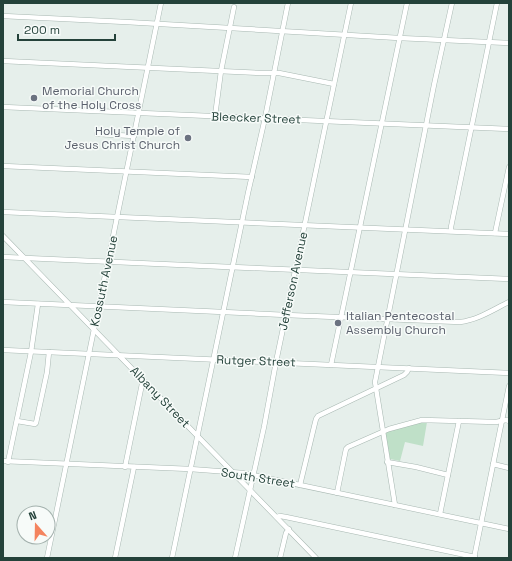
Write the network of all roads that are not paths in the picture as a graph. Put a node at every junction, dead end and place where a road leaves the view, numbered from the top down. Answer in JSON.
{"nodes":[{"id":1,"x":161,"y":3,"type":"edge"},
{"id":2,"x":288,"y":3,"type":"edge"},
{"id":3,"x":351,"y":3,"type":"edge"},
{"id":4,"x":407,"y":3,"type":"edge"},
{"id":5,"x":452,"y":3,"type":"edge"},
{"id":6,"x":497,"y":3,"type":"edge"},
{"id":7,"x":234,"y":7,"type":"dead end"},
{"id":8,"x":3,"y":16,"type":"edge"},
{"id":9,"x":157,"y":24,"type":"junction"},
{"id":10,"x":230,"y":28,"type":"junction"},
{"id":11,"x":282,"y":31,"type":"junction"},
{"id":12,"x":344,"y":35,"type":"junction"},
{"id":13,"x":399,"y":38,"type":"junction"},
{"id":14,"x":444,"y":40,"type":"junction"},
{"id":15,"x":488,"y":42,"type":"junction"},
{"id":16,"x":509,"y":43,"type":"edge"},
{"id":17,"x":3,"y":62,"type":"edge"},
{"id":18,"x":148,"y":68,"type":"junction"},
{"id":19,"x":221,"y":71,"type":"junction"},
{"id":20,"x":273,"y":72,"type":"junction"},
{"id":21,"x":334,"y":84,"type":"junction"},
{"id":22,"x":3,"y":107,"type":"edge"},
{"id":23,"x":139,"y":113,"type":"junction"},
{"id":24,"x":215,"y":116,"type":"junction"},
{"id":25,"x":265,"y":118,"type":"junction"},
{"id":26,"x":326,"y":121,"type":"junction"},
{"id":27,"x":382,"y":123,"type":"junction"},
{"id":28,"x":427,"y":125,"type":"junction"},
{"id":29,"x":471,"y":127,"type":"junction"},
{"id":30,"x":509,"y":129,"type":"edge"},
{"id":31,"x":97,"y":134,"type":"dead end"},
{"id":32,"x":134,"y":136,"type":"junction"},
{"id":33,"x":3,"y":166,"type":"edge"},
{"id":34,"x":509,"y":167,"type":"edge"},
{"id":35,"x":126,"y":171,"type":"junction"},
{"id":36,"x":252,"y":177,"type":"junction"},
{"id":37,"x":3,"y":212,"type":"edge"},
{"id":38,"x":118,"y":217,"type":"junction"},
{"id":39,"x":242,"y":222,"type":"junction"},
{"id":40,"x":304,"y":225,"type":"junction"},
{"id":41,"x":360,"y":227,"type":"junction"},
{"id":42,"x":406,"y":229,"type":"junction"},
{"id":43,"x":451,"y":231,"type":"junction"},
{"id":44,"x":495,"y":233,"type":"junction"},
{"id":45,"x":509,"y":234,"type":"edge"},
{"id":46,"x":3,"y":236,"type":"edge"},
{"id":47,"x":3,"y":257,"type":"edge"},
{"id":48,"x":25,"y":258,"type":"junction"},
{"id":49,"x":108,"y":262,"type":"junction"},
{"id":50,"x":233,"y":267,"type":"junction"},
{"id":51,"x":295,"y":270,"type":"junction"},
{"id":52,"x":351,"y":272,"type":"junction"},
{"id":53,"x":396,"y":274,"type":"junction"},
{"id":54,"x":509,"y":279,"type":"edge"},
{"id":55,"x":3,"y":302,"type":"edge"},
{"id":56,"x":509,"y":302,"type":"edge"},
{"id":57,"x":38,"y":304,"type":"junction"},
{"id":58,"x":72,"y":306,"type":"junction"},
{"id":59,"x":98,"y":307,"type":"junction"},
{"id":60,"x":224,"y":312,"type":"junction"},
{"id":61,"x":286,"y":315,"type":"junction"},
{"id":62,"x":341,"y":317,"type":"junction"},
{"id":63,"x":387,"y":319,"type":"junction"},
{"id":64,"x":94,"y":329,"type":"junction"},
{"id":65,"x":3,"y":350,"type":"edge"},
{"id":66,"x":31,"y":352,"type":"junction"},
{"id":67,"x":49,"y":352,"type":"junction"},
{"id":68,"x":89,"y":354,"type":"junction"},
{"id":69,"x":119,"y":355,"type":"junction"},
{"id":70,"x":214,"y":360,"type":"junction"},
{"id":71,"x":276,"y":362,"type":"junction"},
{"id":72,"x":331,"y":364,"type":"junction"},
{"id":73,"x":378,"y":367,"type":"junction"},
{"id":74,"x":409,"y":368,"type":"junction"},
{"id":75,"x":509,"y":373,"type":"edge"},
{"id":76,"x":143,"y":379,"type":"junction"},
{"id":77,"x":509,"y":386,"type":"edge"},
{"id":78,"x":375,"y":388,"type":"junction"},
{"id":79,"x":17,"y":421,"type":"junction"},
{"id":80,"x":459,"y":421,"type":"junction"},
{"id":81,"x":502,"y":421,"type":"junction"},
{"id":82,"x":509,"y":421,"type":"edge"},
{"id":83,"x":382,"y":431,"type":"junction"},
{"id":84,"x":197,"y":436,"type":"junction"},
{"id":85,"x":6,"y":461,"type":"edge"},
{"id":86,"x":387,"y":462,"type":"junction"},
{"id":87,"x":67,"y":464,"type":"junction"},
{"id":88,"x":493,"y":464,"type":"junction"},
{"id":89,"x":125,"y":467,"type":"junction"},
{"id":90,"x":134,"y":467,"type":"junction"},
{"id":91,"x":509,"y":468,"type":"edge"},
{"id":92,"x":190,"y":470,"type":"junction"},
{"id":93,"x":232,"y":472,"type":"junction"},
{"id":94,"x":253,"y":475,"type":"junction"},
{"id":95,"x":448,"y":475,"type":"junction"},
{"id":96,"x":300,"y":485,"type":"junction"},
{"id":97,"x":249,"y":490,"type":"junction"},
{"id":98,"x":337,"y":493,"type":"junction"},
{"id":99,"x":395,"y":505,"type":"junction"},
{"id":100,"x":440,"y":514,"type":"junction"},
{"id":101,"x":277,"y":517,"type":"junction"},
{"id":102,"x":481,"y":523,"type":"junction"},
{"id":103,"x":289,"y":529,"type":"junction"},
{"id":104,"x":509,"y":529,"type":"edge"},
{"id":105,"x":474,"y":557,"type":"edge"},
{"id":106,"x":47,"y":558,"type":"edge"},
{"id":107,"x":115,"y":558,"type":"edge"},
{"id":108,"x":172,"y":558,"type":"edge"},
{"id":109,"x":235,"y":558,"type":"edge"},
{"id":110,"x":280,"y":558,"type":"edge"},
{"id":111,"x":316,"y":558,"type":"edge"}],
"edges":[{"from":1,"to":9,"type":"street","name":"Kossuth Avenue"},
{"from":2,"to":11,"type":"street"},
{"from":3,"to":12,"type":"street","name":"Jefferson Avenue"},
{"from":4,"to":13,"type":"street"},
{"from":5,"to":14,"type":"street"},
{"from":6,"to":15,"type":"street"},
{"from":7,"to":10,"type":"street"},
{"from":8,"to":9,"type":"street"},
{"from":9,"to":10,"type":"street"},
{"from":9,"to":18,"type":"street","name":"Kossuth Avenue"},
{"from":10,"to":11,"type":"street"},
{"from":10,"to":19,"type":"street"},
{"from":11,"to":12,"type":"street"},
{"from":11,"to":20,"type":"street"},
{"from":12,"to":13,"type":"street"},
{"from":12,"to":21,"type":"street","name":"Jefferson Avenue"},
{"from":13,"to":14,"type":"street"},
{"from":13,"to":27,"type":"street"},
{"from":14,"to":15,"type":"street"},
{"from":14,"to":28,"type":"street"},
{"from":15,"to":16,"type":"street"},
{"from":15,"to":29,"type":"street"},
{"from":17,"to":18,"type":"street"},
{"from":18,"to":19,"type":"street"},
{"from":18,"to":23,"type":"street","name":"Kossuth Avenue"},
{"from":19,"to":20,"type":"street"},
{"from":19,"to":24,"type":"street"},
{"from":20,"to":21,"type":"street"},
{"from":20,"to":25,"type":"street"},
{"from":21,"to":26,"type":"street","name":"Jefferson Avenue"},
{"from":22,"to":23,"type":"street","name":"Bleecker Street"},
{"from":23,"to":24,"type":"street","name":"Bleecker Street"},
{"from":23,"to":32,"type":"street","name":"Kossuth Avenue"},
{"from":24,"to":25,"type":"street","name":"Bleecker Street"},
{"from":25,"to":26,"type":"street","name":"Bleecker Street"},
{"from":25,"to":36,"type":"street"},
{"from":26,"to":27,"type":"street","name":"Bleecker Street"},
{"from":26,"to":40,"type":"street","name":"Jefferson Avenue"},
{"from":27,"to":28,"type":"street","name":"Bleecker Street"},
{"from":27,"to":41,"type":"street"},
{"from":28,"to":29,"type":"street","name":"Bleecker Street"},
{"from":28,"to":42,"type":"street"},
{"from":29,"to":30,"type":"street","name":"Bleecker Street"},
{"from":29,"to":43,"type":"street"},
{"from":31,"to":32,"type":"street"},
{"from":32,"to":35,"type":"street","name":"Kossuth Avenue"},
{"from":33,"to":35,"type":"street"},
{"from":34,"to":44,"type":"street"},
{"from":35,"to":36,"type":"street"},
{"from":35,"to":38,"type":"street","name":"Kossuth Avenue"},
{"from":36,"to":39,"type":"street"},
{"from":37,"to":38,"type":"street"},
{"from":38,"to":39,"type":"street"},
{"from":38,"to":49,"type":"street","name":"Kossuth Avenue"},
{"from":39,"to":40,"type":"street"},
{"from":39,"to":50,"type":"street"},
{"from":40,"to":41,"type":"street"},
{"from":40,"to":51,"type":"street","name":"Jefferson Avenue"},
{"from":41,"to":42,"type":"street"},
{"from":41,"to":52,"type":"street"},
{"from":42,"to":43,"type":"street"},
{"from":42,"to":53,"type":"street"},
{"from":43,"to":44,"type":"street"},
{"from":44,"to":45,"type":"street"},
{"from":46,"to":48,"type":"street","name":"Albany Street"},
{"from":47,"to":48,"type":"street"},
{"from":48,"to":49,"type":"street"},
{"from":48,"to":58,"type":"street","name":"Albany Street"},
{"from":49,"to":50,"type":"street"},
{"from":49,"to":59,"type":"street","name":"Kossuth Avenue"},
{"from":50,"to":51,"type":"street"},
{"from":50,"to":60,"type":"street"},
{"from":51,"to":52,"type":"street"},
{"from":51,"to":61,"type":"street","name":"Jefferson Avenue"},
{"from":52,"to":53,"type":"street"},
{"from":52,"to":62,"type":"street"},
{"from":53,"to":54,"type":"street"},
{"from":53,"to":63,"type":"street"},
{"from":55,"to":57,"type":"street"},
{"from":56,"to":63,"type":"street"},
{"from":57,"to":58,"type":"street"},
{"from":57,"to":66,"type":"street"},
{"from":58,"to":59,"type":"street"},
{"from":58,"to":64,"type":"street","name":"Albany Street"},
{"from":59,"to":60,"type":"street"},
{"from":59,"to":64,"type":"street","name":"Kossuth Avenue"},
{"from":60,"to":61,"type":"street"},
{"from":60,"to":70,"type":"street"},
{"from":61,"to":62,"type":"street"},
{"from":61,"to":71,"type":"street","name":"Jefferson Avenue"},
{"from":62,"to":63,"type":"street"},
{"from":62,"to":72,"type":"street"},
{"from":63,"to":73,"type":"street"},
{"from":64,"to":68,"type":"street","name":"Kossuth Avenue"},
{"from":64,"to":69,"type":"street","name":"Albany Street"},
{"from":65,"to":66,"type":"street","name":"Rutger Street"},
{"from":66,"to":67,"type":"street","name":"Rutger Street"},
{"from":66,"to":79,"type":"street"},
{"from":67,"to":68,"type":"street","name":"Rutger Street"},
{"from":67,"to":79,"type":"street"},
{"from":68,"to":69,"type":"street","name":"Rutger Street"},
{"from":68,"to":87,"type":"street","name":"Kossuth Avenue"},
{"from":69,"to":70,"type":"street","name":"Rutger Street"},
{"from":69,"to":76,"type":"street","name":"Albany Street"},
{"from":70,"to":71,"type":"street","name":"Rutger Street"},
{"from":70,"to":84,"type":"street"},
{"from":71,"to":72,"type":"street","name":"Rutger Street"},
{"from":71,"to":94,"type":"street","name":"Jefferson Avenue"},
{"from":72,"to":73,"type":"street","name":"Rutger Street"},
{"from":73,"to":74,"type":"street","name":"Rutger Street"},
{"from":73,"to":78,"type":"street"},
{"from":74,"to":75,"type":"street","name":"Rutger Street"},
{"from":74,"to":78,"type":"street"},
{"from":76,"to":84,"type":"street","name":"Albany Street"},
{"from":76,"to":89,"type":"street"},
{"from":77,"to":81,"type":"street"},
{"from":78,"to":83,"type":"street"},
{"from":78,"to":96,"type":"street"},
{"from":79,"to":85,"type":"street"},
{"from":80,"to":81,"type":"street"},
{"from":80,"to":83,"type":"street"},
{"from":80,"to":95,"type":"street"},
{"from":81,"to":82,"type":"street"},
{"from":81,"to":88,"type":"street"},
{"from":83,"to":86,"type":"street"},
{"from":83,"to":98,"type":"street"},
{"from":84,"to":92,"type":"street"},
{"from":84,"to":93,"type":"street","name":"Albany Street"},
{"from":85,"to":87,"type":"street","name":"South Street"},
{"from":86,"to":95,"type":"street"},
{"from":86,"to":99,"type":"street"},
{"from":87,"to":89,"type":"street","name":"South Street"},
{"from":87,"to":106,"type":"street","name":"Kossuth Avenue"},
{"from":88,"to":91,"type":"street"},
{"from":88,"to":102,"type":"street"},
{"from":89,"to":90,"type":"street","name":"South Street"},
{"from":90,"to":92,"type":"street","name":"South Street"},
{"from":90,"to":107,"type":"street"},
{"from":92,"to":93,"type":"street","name":"South Street"},
{"from":92,"to":108,"type":"street"},
{"from":93,"to":94,"type":"street","name":"South Street"},
{"from":93,"to":97,"type":"street","name":"Albany Street"},
{"from":94,"to":96,"type":"street","name":"South Street"},
{"from":94,"to":97,"type":"street","name":"Jefferson Avenue"},
{"from":95,"to":100,"type":"street"},
{"from":96,"to":98,"type":"street","name":"South Street"},
{"from":97,"to":101,"type":"street","name":"Albany Street"},
{"from":97,"to":109,"type":"street","name":"Jefferson Avenue"},
{"from":98,"to":99,"type":"street","name":"South Street"},
{"from":99,"to":100,"type":"street","name":"South Street"},
{"from":100,"to":102,"type":"street","name":"South Street"},
{"from":101,"to":103,"type":"street","name":"Albany Street"},
{"from":101,"to":105,"type":"street"},
{"from":102,"to":104,"type":"street","name":"South Street"},
{"from":102,"to":105,"type":"street"},
{"from":103,"to":110,"type":"street"},
{"from":103,"to":111,"type":"street","name":"Albany Street"}]}
